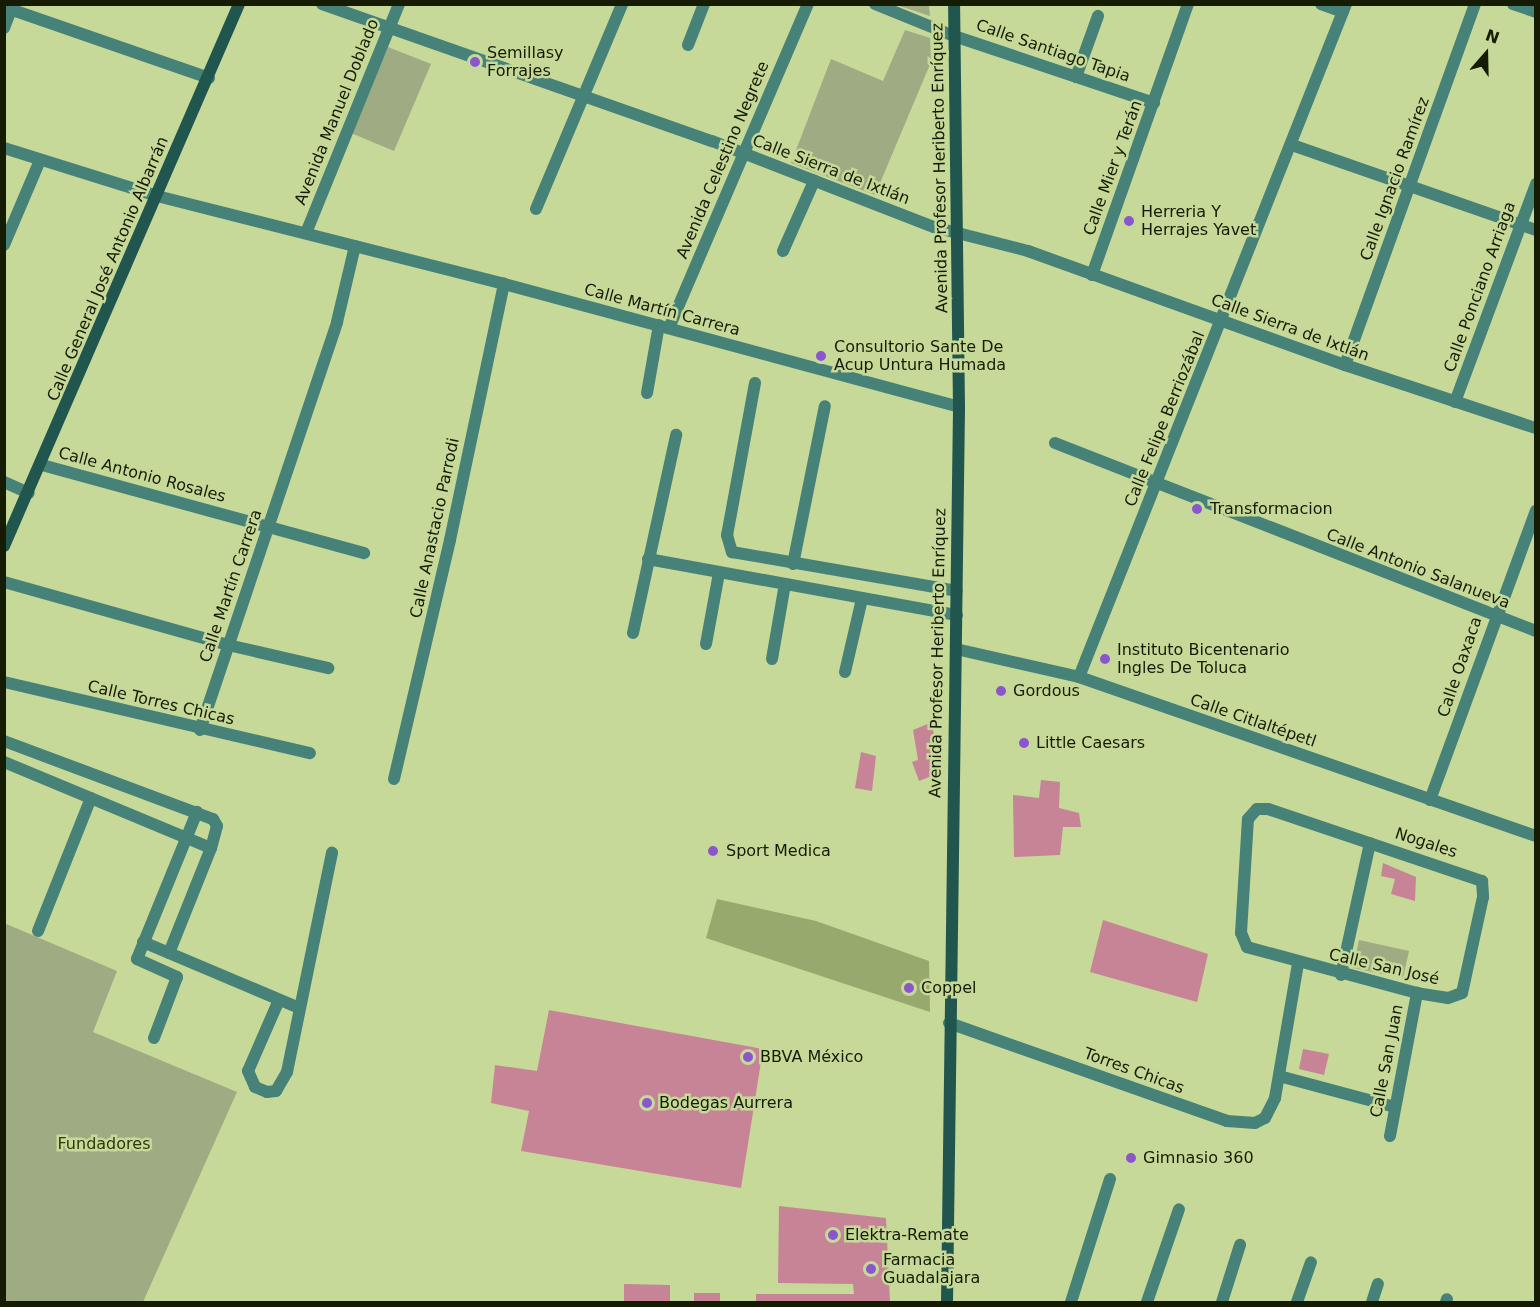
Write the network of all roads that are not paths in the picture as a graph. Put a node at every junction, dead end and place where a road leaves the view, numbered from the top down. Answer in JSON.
{"nodes":[{"id":1,"x":322,"y":4,"type":"edge"},
{"id":2,"x":399,"y":4,"type":"edge"},
{"id":3,"x":622,"y":4,"type":"edge"},
{"id":4,"x":704,"y":4,"type":"edge"},
{"id":5,"x":808,"y":4,"type":"edge"},
{"id":6,"x":875,"y":4,"type":"edge"},
{"id":7,"x":954,"y":4,"type":"edge"},
{"id":8,"x":1188,"y":4,"type":"edge"},
{"id":9,"x":1321,"y":4,"type":"edge"},
{"id":10,"x":1475,"y":4,"type":"edge"},
{"id":11,"x":1513,"y":4,"type":"edge"},
{"id":12,"x":237,"y":5,"type":"edge"},
{"id":13,"x":10,"y":7,"type":"edge"},
{"id":14,"x":341,"y":8,"type":"edge"},
{"id":15,"x":1345,"y":8,"type":"edge"},
{"id":16,"x":1536,"y":12,"type":"edge"},
{"id":17,"x":1098,"y":16,"type":"dead end"},
{"id":18,"x":4,"y":28,"type":"edge"},
{"id":19,"x":389,"y":28,"type":"junction"},
{"id":20,"x":954,"y":36,"type":"junction"},
{"id":21,"x":688,"y":45,"type":"dead end"},
{"id":22,"x":1076,"y":77,"type":"junction"},
{"id":23,"x":209,"y":78,"type":"junction"},
{"id":24,"x":583,"y":96,"type":"junction"},
{"id":25,"x":1154,"y":103,"type":"junction"},
{"id":26,"x":1292,"y":145,"type":"junction"},
{"id":27,"x":4,"y":147,"type":"edge"},
{"id":28,"x":745,"y":154,"type":"junction"},
{"id":29,"x":40,"y":160,"type":"junction"},
{"id":30,"x":814,"y":181,"type":"junction"},
{"id":31,"x":1536,"y":184,"type":"edge"},
{"id":32,"x":1410,"y":186,"type":"junction"},
{"id":33,"x":157,"y":196,"type":"junction"},
{"id":34,"x":536,"y":209,"type":"dead end"},
{"id":35,"x":1521,"y":225,"type":"junction"},
{"id":36,"x":1536,"y":230,"type":"edge"},
{"id":37,"x":306,"y":233,"type":"junction"},
{"id":38,"x":957,"y":233,"type":"junction"},
{"id":39,"x":4,"y":245,"type":"edge"},
{"id":40,"x":356,"y":246,"type":"junction"},
{"id":41,"x":783,"y":250,"type":"dead end"},
{"id":42,"x":1092,"y":274,"type":"junction"},
{"id":43,"x":504,"y":284,"type":"junction"},
{"id":44,"x":1222,"y":321,"type":"junction"},
{"id":45,"x":664,"y":327,"type":"junction"},
{"id":46,"x":1345,"y":365,"type":"junction"},
{"id":47,"x":755,"y":383,"type":"dead end"},
{"id":48,"x":647,"y":393,"type":"dead end"},
{"id":49,"x":1455,"y":402,"type":"junction"},
{"id":50,"x":825,"y":406,"type":"dead end"},
{"id":51,"x":959,"y":407,"type":"junction"},
{"id":52,"x":1536,"y":428,"type":"edge"},
{"id":53,"x":676,"y":435,"type":"dead end"},
{"id":54,"x":1055,"y":443,"type":"dead end"},
{"id":55,"x":42,"y":465,"type":"junction"},
{"id":56,"x":4,"y":482,"type":"edge"},
{"id":57,"x":1156,"y":483,"type":"junction"},
{"id":58,"x":28,"y":493,"type":"junction"},
{"id":59,"x":1536,"y":511,"type":"edge"},
{"id":60,"x":269,"y":525,"type":"junction"},
{"id":61,"x":4,"y":546,"type":"edge"},
{"id":62,"x":364,"y":553,"type":"dead end"},
{"id":63,"x":648,"y":559,"type":"junction"},
{"id":64,"x":793,"y":564,"type":"junction"},
{"id":65,"x":719,"y":573,"type":"junction"},
{"id":66,"x":4,"y":582,"type":"edge"},
{"id":67,"x":785,"y":584,"type":"junction"},
{"id":68,"x":957,"y":591,"type":"junction"},
{"id":69,"x":862,"y":599,"type":"junction"},
{"id":70,"x":957,"y":615,"type":"junction"},
{"id":71,"x":1495,"y":617,"type":"junction"},
{"id":72,"x":1536,"y":631,"type":"edge"},
{"id":73,"x":633,"y":633,"type":"dead end"},
{"id":74,"x":706,"y":644,"type":"dead end"},
{"id":75,"x":228,"y":645,"type":"junction"},
{"id":76,"x":956,"y":649,"type":"junction"},
{"id":77,"x":772,"y":659,"type":"dead end"},
{"id":78,"x":327,"y":668,"type":"dead end"},
{"id":79,"x":845,"y":672,"type":"dead end"},
{"id":80,"x":1079,"y":677,"type":"junction"},
{"id":81,"x":4,"y":682,"type":"edge"},
{"id":82,"x":200,"y":730,"type":"junction"},
{"id":83,"x":4,"y":741,"type":"edge"},
{"id":84,"x":310,"y":753,"type":"dead end"},
{"id":85,"x":4,"y":762,"type":"edge"},
{"id":86,"x":394,"y":779,"type":"dead end"},
{"id":87,"x":91,"y":798,"type":"junction"},
{"id":88,"x":1430,"y":800,"type":"junction"},
{"id":89,"x":197,"y":812,"type":"junction"},
{"id":90,"x":1536,"y":836,"type":"edge"},
{"id":91,"x":188,"y":838,"type":"junction"},
{"id":92,"x":1370,"y":843,"type":"junction"},
{"id":93,"x":211,"y":848,"type":"junction"},
{"id":94,"x":332,"y":853,"type":"dead end"},
{"id":95,"x":38,"y":931,"type":"dead end"},
{"id":96,"x":1242,"y":941,"type":"joint"},
{"id":97,"x":143,"y":942,"type":"junction"},
{"id":98,"x":169,"y":953,"type":"junction"},
{"id":99,"x":183,"y":958,"type":"junction"},
{"id":100,"x":1298,"y":964,"type":"junction"},
{"id":101,"x":1341,"y":975,"type":"junction"},
{"id":102,"x":177,"y":977,"type":"junction"},
{"id":103,"x":1417,"y":993,"type":"junction"},
{"id":104,"x":1462,"y":993,"type":"joint"},
{"id":105,"x":279,"y":1000,"type":"junction"},
{"id":106,"x":299,"y":1008,"type":"junction"},
{"id":107,"x":949,"y":1023,"type":"junction"},
{"id":108,"x":154,"y":1038,"type":"dead end"},
{"id":109,"x":1279,"y":1076,"type":"junction"},
{"id":110,"x":1395,"y":1107,"type":"junction"},
{"id":111,"x":1390,"y":1136,"type":"dead end"},
{"id":112,"x":1110,"y":1179,"type":"dead end"},
{"id":113,"x":1179,"y":1209,"type":"dead end"},
{"id":114,"x":1240,"y":1245,"type":"dead end"},
{"id":115,"x":1311,"y":1262,"type":"dead end"},
{"id":116,"x":1378,"y":1284,"type":"dead end"},
{"id":117,"x":947,"y":1302,"type":"edge"},
{"id":118,"x":1071,"y":1302,"type":"edge"},
{"id":119,"x":1147,"y":1302,"type":"edge"},
{"id":120,"x":1222,"y":1302,"type":"edge"},
{"id":121,"x":1297,"y":1302,"type":"edge"},
{"id":122,"x":1372,"y":1302,"type":"edge"}],
"edges":[{"from":1,"to":14,"type":"street","name":"Calle Sierra de Ixtlán"},
{"from":2,"to":19,"type":"street","name":"Avenida Manuel Doblado"},
{"from":3,"to":24,"type":"street"},
{"from":4,"to":21,"type":"street"},
{"from":5,"to":28,"type":"street","name":"Avenida Celestino Negrete"},
{"from":6,"to":20,"type":"street","name":"Calle Santiago Tapia"},
{"from":7,"to":20,"type":"main road","name":"Avenida Profesor Heriberto Enríquez"},
{"from":8,"to":25,"type":"street","name":"Calle Mier y Terán"},
{"from":9,"to":15,"type":"street"},
{"from":10,"to":32,"type":"street","name":"Calle Ignacio Ramírez"},
{"from":11,"to":16,"type":"street"},
{"from":12,"to":23,"type":"main road","name":"Calle General José Antonio Albarrán"},
{"from":13,"to":18,"type":"street"},
{"from":13,"to":23,"type":"street"},
{"from":14,"to":19,"type":"street","name":"Calle Sierra de Ixtlán"},
{"from":15,"to":26,"type":"street","name":"Calle Felipe Berriozábal"},
{"from":17,"to":22,"type":"street"},
{"from":19,"to":24,"type":"street","name":"Calle Sierra de Ixtlán"},
{"from":19,"to":37,"type":"street","name":"Avenida Manuel Doblado"},
{"from":20,"to":22,"type":"street","name":"Calle Santiago Tapia"},
{"from":20,"to":38,"type":"main road","name":"Avenida Profesor Heriberto Enríquez"},
{"from":22,"to":25,"type":"street","name":"Calle Santiago Tapia"},
{"from":23,"to":33,"type":"main road","name":"Calle General José Antonio Albarrán"},
{"from":24,"to":28,"type":"street","name":"Calle Sierra de Ixtlán"},
{"from":24,"to":34,"type":"street"},
{"from":25,"to":42,"type":"street","name":"Calle Mier y Terán"},
{"from":26,"to":32,"type":"street"},
{"from":26,"to":44,"type":"street","name":"Calle Felipe Berriozábal"},
{"from":27,"to":29,"type":"street","name":"Calle Martín Carrera"},
{"from":28,"to":30,"type":"street","name":"Calle Sierra de Ixtlán"},
{"from":28,"to":45,"type":"street","name":"Avenida Celestino Negrete"},
{"from":29,"to":33,"type":"street","name":"Calle Martín Carrera"},
{"from":29,"to":39,"type":"street"},
{"from":30,"to":38,"type":"street","name":"Calle Sierra de Ixtlán"},
{"from":30,"to":41,"type":"street"},
{"from":31,"to":35,"type":"street","name":"Calle Ponciano Arriaga"},
{"from":32,"to":35,"type":"street"},
{"from":32,"to":46,"type":"street","name":"Calle Ignacio Ramírez"},
{"from":33,"to":37,"type":"street","name":"Calle Martín Carrera"},
{"from":33,"to":55,"type":"main road","name":"Calle General José Antonio Albarrán"},
{"from":35,"to":36,"type":"street"},
{"from":35,"to":49,"type":"street","name":"Calle Ponciano Arriaga"},
{"from":37,"to":40,"type":"street","name":"Calle Martín Carrera"},
{"from":38,"to":42,"type":"street","name":"Calle Sierra de Ixtlán"},
{"from":38,"to":51,"type":"main road","name":"Avenida Profesor Heriberto Enríquez"},
{"from":40,"to":43,"type":"street","name":"Calle Martín Carrera"},
{"from":40,"to":60,"type":"street","name":"Calle Martín Carrera"},
{"from":42,"to":44,"type":"street","name":"Calle Sierra de Ixtlán"},
{"from":43,"to":45,"type":"street","name":"Calle Martín Carrera"},
{"from":43,"to":86,"type":"street","name":"Calle Anastacio Parrodi"},
{"from":44,"to":46,"type":"street","name":"Calle Sierra de Ixtlán"},
{"from":44,"to":57,"type":"street","name":"Calle Felipe Berriozábal"},
{"from":45,"to":48,"type":"street","name":"Avenida Celestino Negrete"},
{"from":45,"to":51,"type":"street","name":"Calle Martín Carrera"},
{"from":46,"to":49,"type":"street","name":"Calle Sierra de Ixtlán"},
{"from":47,"to":64,"type":"street"},
{"from":49,"to":52,"type":"street","name":"Calle Sierra de Ixtlán"},
{"from":50,"to":64,"type":"street"},
{"from":51,"to":68,"type":"main road","name":"Avenida Profesor Heriberto Enríquez"},
{"from":53,"to":63,"type":"street"},
{"from":54,"to":57,"type":"street","name":"Calle Antonio Salanueva"},
{"from":55,"to":58,"type":"main road","name":"Calle General José Antonio Albarrán"},
{"from":55,"to":60,"type":"street","name":"Calle Antonio Rosales"},
{"from":56,"to":58,"type":"street"},
{"from":57,"to":71,"type":"street","name":"Calle Antonio Salanueva"},
{"from":57,"to":80,"type":"street","name":"Calle Felipe Berriozábal"},
{"from":58,"to":61,"type":"main road","name":"Calle General José Antonio Albarrán"},
{"from":59,"to":71,"type":"street","name":"Calle Oaxaca"},
{"from":60,"to":62,"type":"street","name":"Calle Antonio Rosales"},
{"from":60,"to":75,"type":"street","name":"Calle Martín Carrera"},
{"from":63,"to":65,"type":"street"},
{"from":63,"to":73,"type":"street"},
{"from":64,"to":68,"type":"street"},
{"from":65,"to":67,"type":"street"},
{"from":65,"to":74,"type":"street"},
{"from":66,"to":75,"type":"street"},
{"from":67,"to":69,"type":"street"},
{"from":67,"to":77,"type":"street"},
{"from":68,"to":70,"type":"main road","name":"Avenida Profesor Heriberto Enríquez"},
{"from":69,"to":70,"type":"street"},
{"from":69,"to":79,"type":"street"},
{"from":70,"to":76,"type":"main road","name":"Avenida Profesor Heriberto Enríquez"},
{"from":71,"to":72,"type":"street","name":"Calle Antonio Salanueva"},
{"from":71,"to":88,"type":"street","name":"Calle Oaxaca"},
{"from":75,"to":78,"type":"street"},
{"from":75,"to":82,"type":"street","name":"Calle Martín Carrera"},
{"from":76,"to":80,"type":"street","name":"Calle Citlaltépetl"},
{"from":76,"to":107,"type":"main road","name":"Avenida Profesor Heriberto Enríquez"},
{"from":80,"to":88,"type":"street","name":"Calle Citlaltépetl"},
{"from":81,"to":82,"type":"street","name":"Calle Torres Chicas"},
{"from":82,"to":84,"type":"street","name":"Calle Torres Chicas"},
{"from":83,"to":89,"type":"street"},
{"from":85,"to":87,"type":"street"},
{"from":87,"to":91,"type":"street"},
{"from":87,"to":95,"type":"street"},
{"from":88,"to":90,"type":"street","name":"Calle Citlaltépetl"},
{"from":89,"to":91,"type":"street"},
{"from":89,"to":93,"type":"street"},
{"from":91,"to":93,"type":"street"},
{"from":91,"to":97,"type":"street"},
{"from":92,"to":96,"type":"street","name":"Nogales"},
{"from":92,"to":101,"type":"street"},
{"from":92,"to":104,"type":"street","name":"Nogales"},
{"from":93,"to":98,"type":"street"},
{"from":94,"to":106,"type":"street"},
{"from":96,"to":100,"type":"street","name":"Calle San José"},
{"from":97,"to":98,"type":"street"},
{"from":97,"to":102,"type":"street"},
{"from":98,"to":99,"type":"street"},
{"from":99,"to":102,"type":"street"},
{"from":99,"to":105,"type":"street"},
{"from":100,"to":101,"type":"street","name":"Calle San José"},
{"from":100,"to":109,"type":"street"},
{"from":101,"to":103,"type":"street","name":"Calle San José"},
{"from":102,"to":108,"type":"street"},
{"from":103,"to":104,"type":"street","name":"Calle San José"},
{"from":103,"to":110,"type":"street","name":"Calle San Juan"},
{"from":105,"to":106,"type":"street"},
{"from":105,"to":106,"type":"street"},
{"from":107,"to":109,"type":"street","name":"Torres Chicas"},
{"from":107,"to":117,"type":"main road","name":"Avenida Profesor Heriberto Enríquez"},
{"from":109,"to":110,"type":"street"},
{"from":110,"to":111,"type":"street","name":"Calle San Juan"},
{"from":112,"to":118,"type":"street"},
{"from":113,"to":119,"type":"street"},
{"from":114,"to":120,"type":"street"},
{"from":115,"to":121,"type":"street"},
{"from":116,"to":122,"type":"street"}]}
